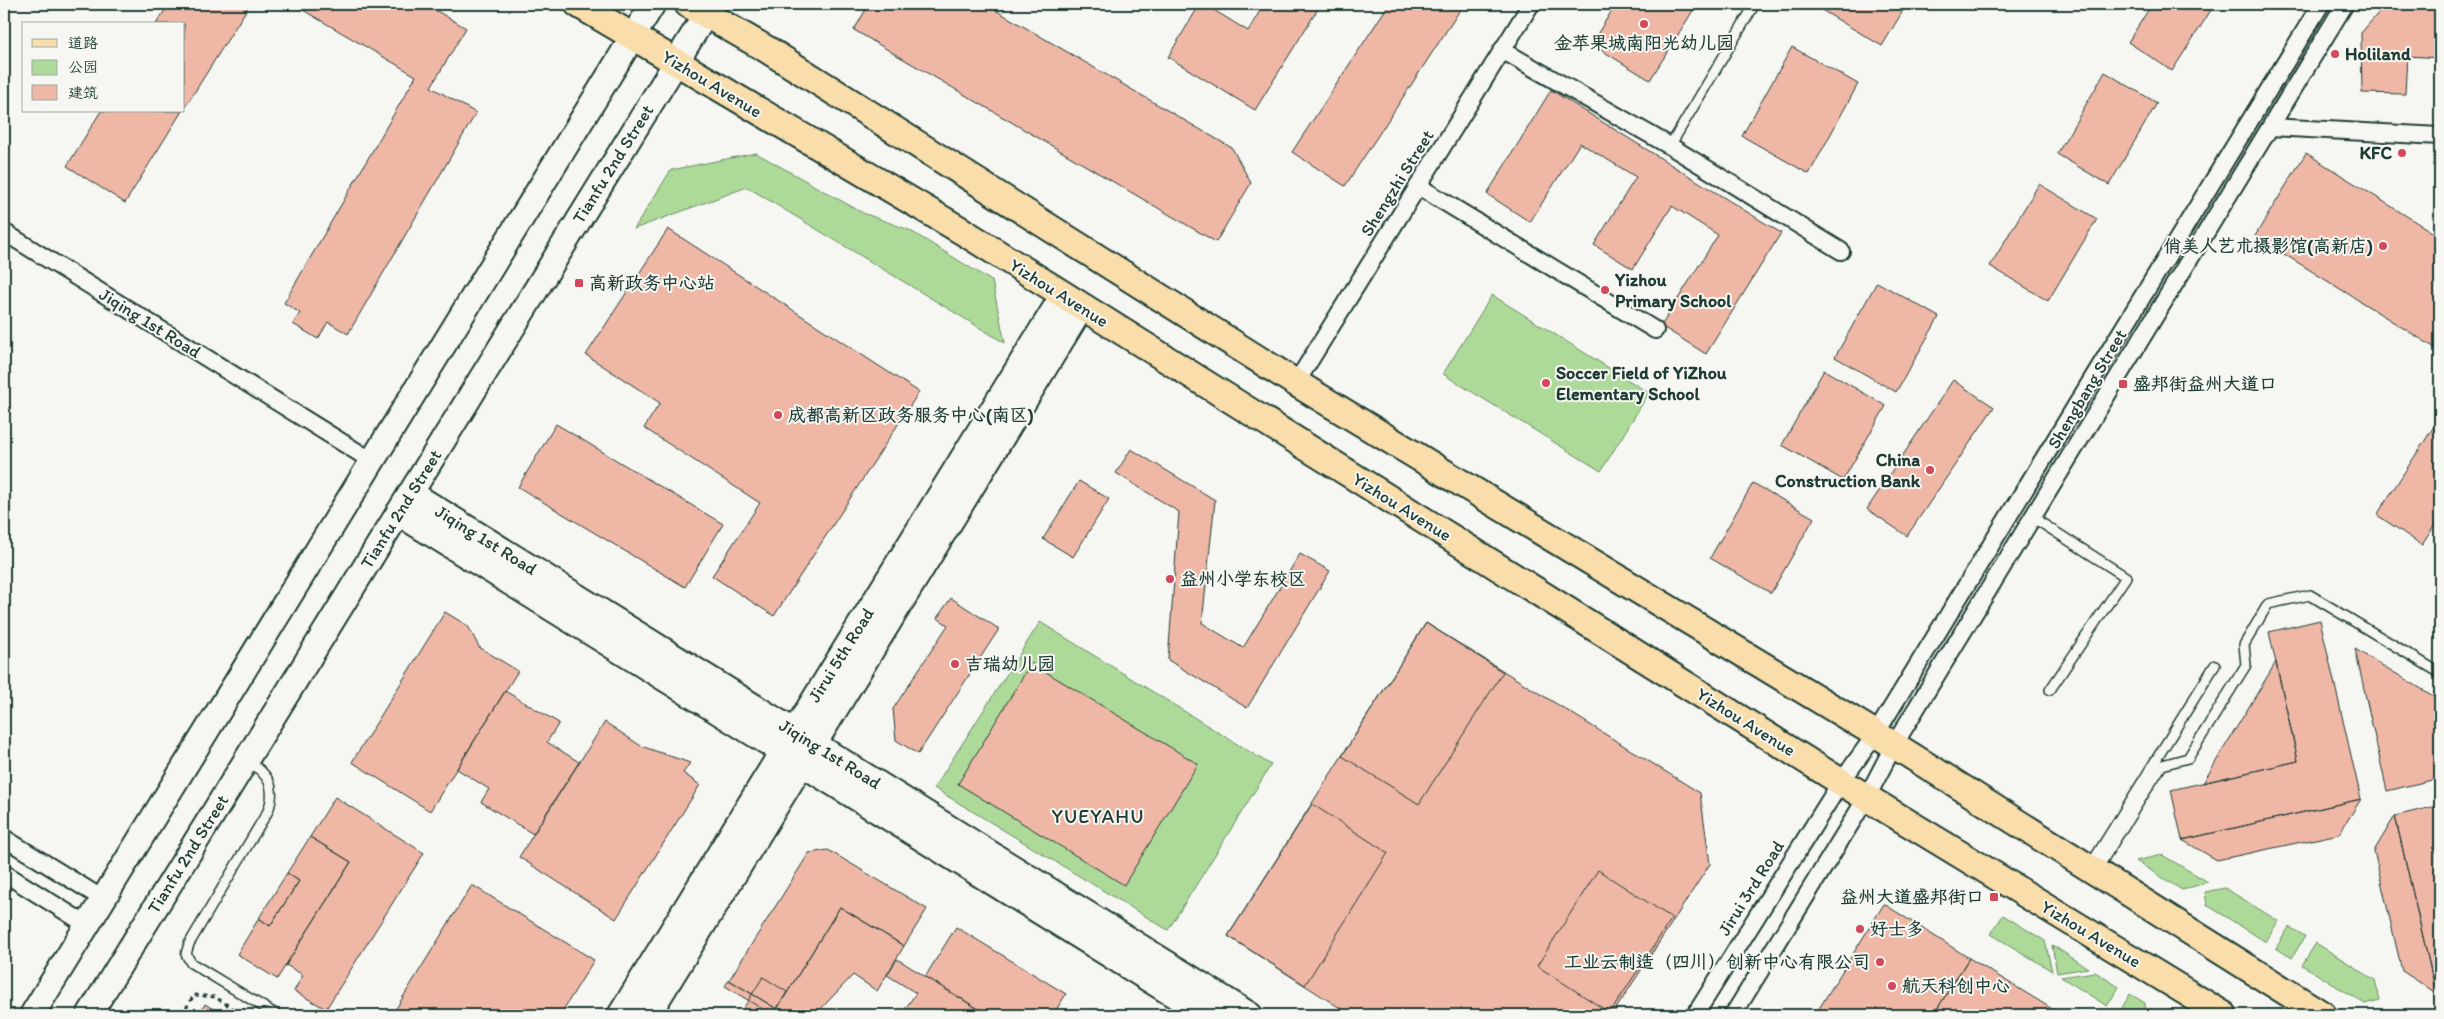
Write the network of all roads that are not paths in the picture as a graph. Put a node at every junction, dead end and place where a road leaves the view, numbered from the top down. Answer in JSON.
{"nodes":[{"id":1,"x":578,"y":4,"type":"edge"},
{"id":2,"x":653,"y":4,"type":"edge"},
{"id":3,"x":1531,"y":4,"type":"edge"},
{"id":4,"x":1756,"y":4,"type":"edge"},
{"id":5,"x":2321,"y":4,"type":"edge"},
{"id":6,"x":2345,"y":4,"type":"edge"},
{"id":7,"x":702,"y":7,"type":"edge"},
{"id":8,"x":633,"y":37,"type":"junction"},
{"id":9,"x":1502,"y":50,"type":"junction"},
{"id":10,"x":676,"y":62,"type":"junction"},
{"id":11,"x":2271,"y":127,"type":"junction"},
{"id":12,"x":2440,"y":136,"type":"edge"},
{"id":13,"x":1670,"y":146,"type":"junction"},
{"id":14,"x":1418,"y":186,"type":"junction"},
{"id":15,"x":4,"y":232,"type":"edge"},
{"id":16,"x":1841,"y":251,"type":"dead end"},
{"id":17,"x":1072,"y":301,"type":"junction"},
{"id":18,"x":1655,"y":330,"type":"dead end"},
{"id":19,"x":1296,"y":384,"type":"junction"},
{"id":20,"x":372,"y":461,"type":"junction"},
{"id":21,"x":404,"y":503,"type":"junction"},
{"id":22,"x":2032,"y":517,"type":"junction"},
{"id":23,"x":2215,"y":665,"type":"dead end"},
{"id":24,"x":2440,"y":673,"type":"edge"},
{"id":25,"x":2050,"y":690,"type":"dead end"},
{"id":26,"x":794,"y":732,"type":"junction"},
{"id":27,"x":1884,"y":740,"type":"junction"},
{"id":28,"x":814,"y":744,"type":"junction"},
{"id":29,"x":782,"y":751,"type":"junction"},
{"id":30,"x":247,"y":759,"type":"junction"},
{"id":31,"x":802,"y":764,"type":"junction"},
{"id":32,"x":1841,"y":782,"type":"junction"},
{"id":33,"x":1867,"y":797,"type":"junction"},
{"id":34,"x":4,"y":838,"type":"edge"},
{"id":35,"x":2092,"y":870,"type":"junction"},
{"id":36,"x":4,"y":873,"type":"edge"},
{"id":37,"x":103,"y":899,"type":"junction"},
{"id":38,"x":87,"y":925,"type":"junction"},
{"id":39,"x":32,"y":1015,"type":"edge"},
{"id":40,"x":90,"y":1015,"type":"edge"},
{"id":41,"x":277,"y":1015,"type":"edge"},
{"id":42,"x":620,"y":1015,"type":"edge"},
{"id":43,"x":648,"y":1015,"type":"edge"},
{"id":44,"x":1206,"y":1015,"type":"edge"},
{"id":45,"x":1250,"y":1015,"type":"edge"},
{"id":46,"x":1695,"y":1015,"type":"edge"},
{"id":47,"x":1733,"y":1015,"type":"edge"},
{"id":48,"x":2224,"y":1015,"type":"edge"},
{"id":49,"x":2324,"y":1015,"type":"edge"}],
"edges":[{"from":1,"to":8,"type":"main road","name":"Yizhou Avenue"},
{"from":2,"to":8,"type":"street"},
{"from":3,"to":9,"type":"street","name":"Shengzhi Street"},
{"from":4,"to":13,"type":"lane"},
{"from":5,"to":27,"type":"street","name":"Shengbang Street"},
{"from":6,"to":11,"type":"street","name":"Shengbang Street"},
{"from":7,"to":10,"type":"street","name":"Tianfu 2nd Street"},
{"from":7,"to":19,"type":"main road"},
{"from":8,"to":10,"type":"main road","name":"Yizhou Avenue"},
{"from":8,"to":20,"type":"street"},
{"from":9,"to":13,"type":"street"},
{"from":9,"to":14,"type":"street","name":"Shengzhi Street"},
{"from":10,"to":17,"type":"main road","name":"Yizhou Avenue"},
{"from":10,"to":21,"type":"street","name":"Tianfu 2nd Street"},
{"from":11,"to":12,"type":"street"},
{"from":11,"to":22,"type":"street","name":"Shengbang Street"},
{"from":13,"to":16,"type":"street"},
{"from":14,"to":18,"type":"street"},
{"from":14,"to":19,"type":"street","name":"Shengzhi Street"},
{"from":15,"to":20,"type":"street","name":"Jiqing 1st Road"},
{"from":17,"to":26,"type":"street","name":"Jirui 5th Road"},
{"from":17,"to":28,"type":"street","name":"Jirui 5th Road"},
{"from":17,"to":32,"type":"main road","name":"Yizhou Avenue"},
{"from":19,"to":27,"type":"main road"},
{"from":20,"to":37,"type":"street"},
{"from":21,"to":26,"type":"street","name":"Jiqing 1st Road"},
{"from":21,"to":29,"type":"street","name":"Jiqing 1st Road"},
{"from":21,"to":30,"type":"street","name":"Tianfu 2nd Street"},
{"from":22,"to":25,"type":"lane"},
{"from":22,"to":27,"type":"street","name":"Shengbang Street"},
{"from":23,"to":35,"type":"lane"},
{"from":24,"to":35,"type":"lane"},
{"from":26,"to":28,"type":"street","name":"Jiqing 1st Road"},
{"from":26,"to":29,"type":"street","name":"Jirui 5th Road"},
{"from":27,"to":32,"type":"street","name":"Shengbang Street"},
{"from":27,"to":33,"type":"street","name":"Shengbang Street"},
{"from":27,"to":35,"type":"main road"},
{"from":28,"to":31,"type":"street","name":"Jirui 5th Road"},
{"from":28,"to":45,"type":"street","name":"Jiqing 1st Road"},
{"from":29,"to":31,"type":"street","name":"Jiqing 1st Road"},
{"from":29,"to":42,"type":"street","name":"Jirui 5th Road"},
{"from":30,"to":40,"type":"street","name":"Tianfu 2nd Street"},
{"from":30,"to":41,"type":"lane"},
{"from":31,"to":43,"type":"street","name":"Jirui 5th Road"},
{"from":31,"to":44,"type":"street","name":"Jiqing 1st Road"},
{"from":32,"to":33,"type":"main road","name":"Yizhou Avenue"},
{"from":32,"to":46,"type":"street","name":"Jirui 3rd Road"},
{"from":33,"to":47,"type":"street"},
{"from":33,"to":48,"type":"main road","name":"Yizhou Avenue"},
{"from":34,"to":37,"type":"street"},
{"from":35,"to":49,"type":"main road"},
{"from":36,"to":38,"type":"street"},
{"from":37,"to":38,"type":"street"},
{"from":38,"to":39,"type":"street"}]}
